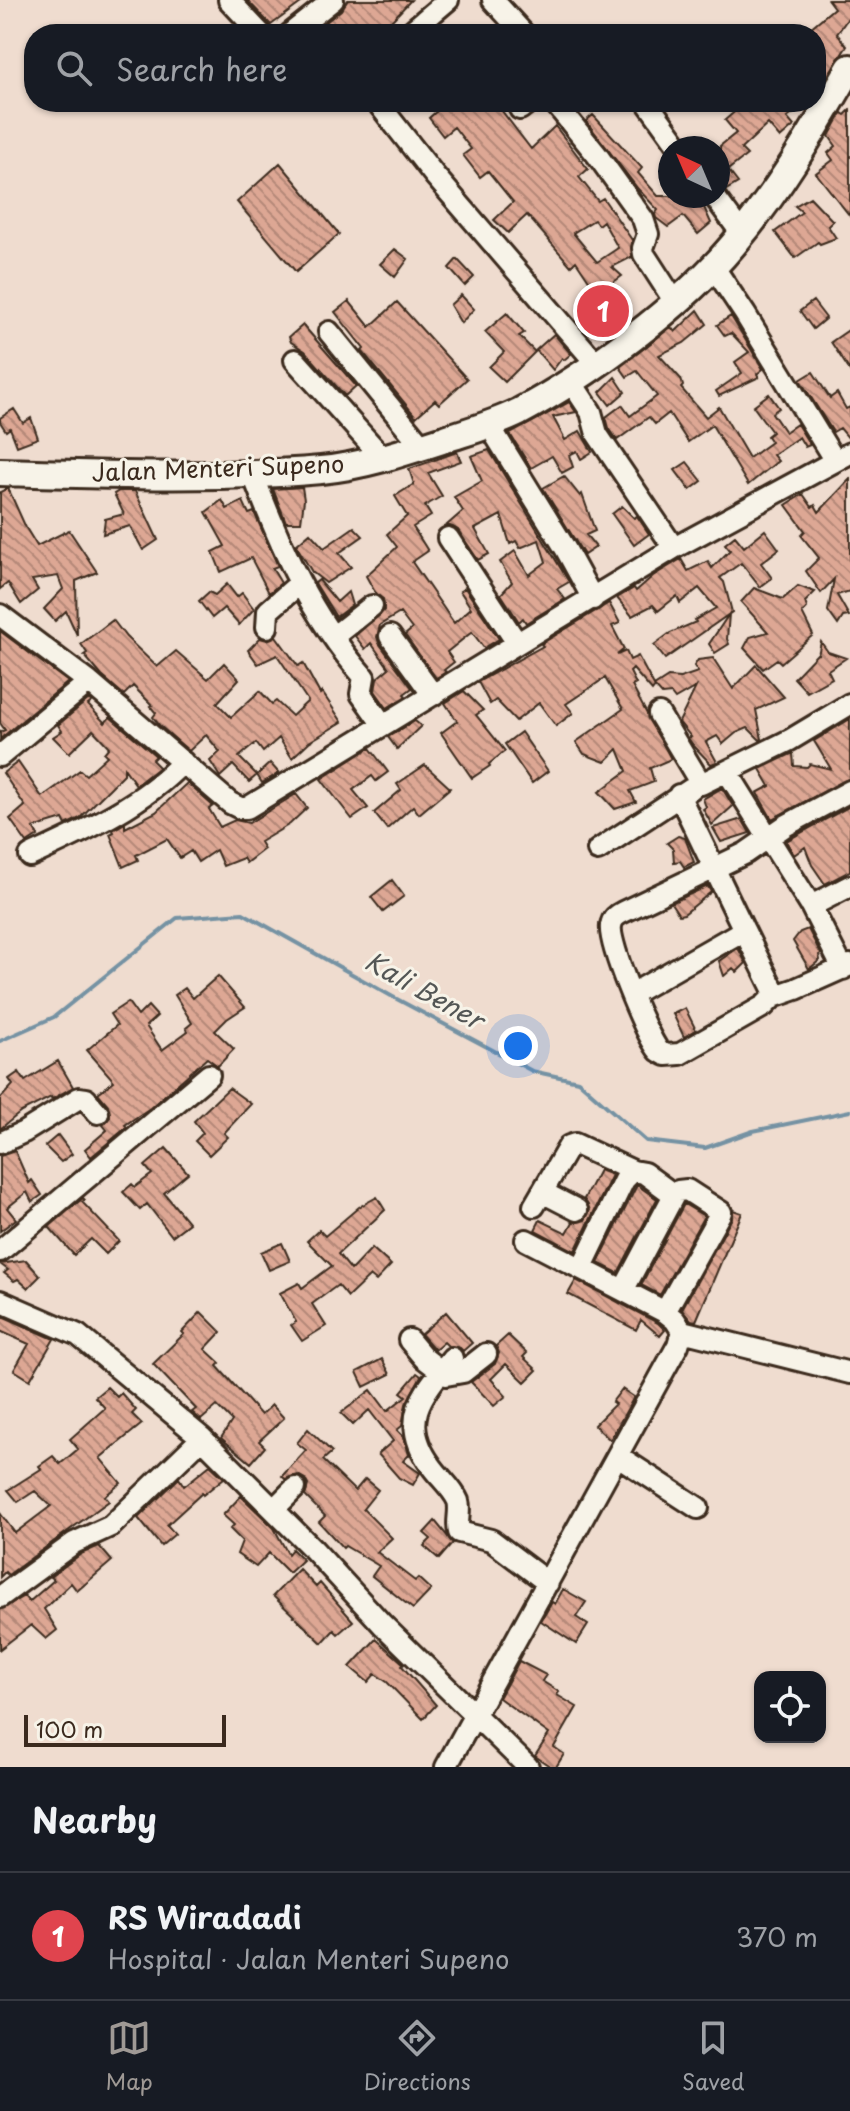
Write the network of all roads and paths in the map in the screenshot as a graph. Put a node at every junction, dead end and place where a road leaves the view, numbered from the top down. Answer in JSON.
{"nodes":[{"id":1,"x":229,"y":0,"type":"edge"},
{"id":2,"x":333,"y":0,"type":"edge"},
{"id":3,"x":448,"y":0,"type":"edge"},
{"id":4,"x":493,"y":0,"type":"edge"},
{"id":5,"x":252,"y":24,"type":"edge"},
{"id":6,"x":303,"y":24,"type":"edge"},
{"id":7,"x":420,"y":24,"type":"edge"},
{"id":8,"x":511,"y":24,"type":"edge"},
{"id":9,"x":850,"y":68,"type":"edge"},
{"id":10,"x":826,"y":108,"type":"edge"},
{"id":11,"x":385,"y":112,"type":"edge"},
{"id":12,"x":562,"y":112,"type":"edge"},
{"id":13,"x":654,"y":112,"type":"edge"},
{"id":14,"x":823,"y":112,"type":"edge"},
{"id":15,"x":671,"y":136,"type":"edge"},
{"id":16,"x":723,"y":208,"type":"edge"},
{"id":17,"x":742,"y":234,"type":"junction"},
{"id":18,"x":713,"y":266,"type":"junction"},
{"id":19,"x":675,"y":302,"type":"junction"},
{"id":20,"x":329,"y":332,"type":"dead end"},
{"id":21,"x":295,"y":360,"type":"dead end"},
{"id":22,"x":596,"y":363,"type":"junction"},
{"id":23,"x":570,"y":380,"type":"junction"},
{"id":24,"x":489,"y":425,"type":"junction"},
{"id":25,"x":422,"y":446,"type":"junction"},
{"id":26,"x":842,"y":457,"type":"edge"},
{"id":27,"x":383,"y":458,"type":"junction"},
{"id":28,"x":0,"y":472,"type":"edge"},
{"id":29,"x":252,"y":472,"type":"junction"},
{"id":30,"x":448,"y":538,"type":"dead end"},
{"id":31,"x":674,"y":548,"type":"junction"},
{"id":32,"x":300,"y":583,"type":"junction"},
{"id":33,"x":593,"y":599,"type":"junction"},
{"id":34,"x":372,"y":606,"type":"dead end"},
{"id":35,"x":0,"y":615,"type":"edge"},
{"id":36,"x":267,"y":627,"type":"dead end"},
{"id":37,"x":390,"y":636,"type":"dead end"},
{"id":38,"x":333,"y":637,"type":"junction"},
{"id":39,"x":517,"y":643,"type":"junction"},
{"id":40,"x":89,"y":682,"type":"junction"},
{"id":41,"x":433,"y":695,"type":"junction"},
{"id":42,"x":850,"y":704,"type":"edge"},
{"id":43,"x":659,"y":714,"type":"dead end"},
{"id":44,"x":383,"y":725,"type":"junction"},
{"id":45,"x":0,"y":756,"type":"edge"},
{"id":46,"x":183,"y":762,"type":"junction"},
{"id":47,"x":728,"y":773,"type":"junction"},
{"id":48,"x":701,"y":784,"type":"junction"},
{"id":49,"x":850,"y":791,"type":"edge"},
{"id":50,"x":679,"y":795,"type":"junction"},
{"id":51,"x":770,"y":837,"type":"junction"},
{"id":52,"x":598,"y":850,"type":"dead end"},
{"id":53,"x":30,"y":856,"type":"dead end"},
{"id":54,"x":715,"y":869,"type":"junction"},
{"id":55,"x":850,"y":886,"type":"edge"},
{"id":56,"x":811,"y":906,"type":"junction"},
{"id":57,"x":744,"y":930,"type":"junction"},
{"id":58,"x":846,"y":967,"type":"edge"},
{"id":59,"x":632,"y":994,"type":"junction"},
{"id":60,"x":773,"y":997,"type":"junction"},
{"id":61,"x":209,"y":1075,"type":"dead end"},
{"id":62,"x":98,"y":1113,"type":"dead end"},
{"id":63,"x":0,"y":1143,"type":"edge"},
{"id":64,"x":633,"y":1171,"type":"junction"},
{"id":65,"x":674,"y":1195,"type":"junction"},
{"id":66,"x":577,"y":1210,"type":"dead end"},
{"id":67,"x":526,"y":1240,"type":"dead end"},
{"id":68,"x":0,"y":1251,"type":"edge"},
{"id":69,"x":582,"y":1267,"type":"junction"},
{"id":70,"x":624,"y":1289,"type":"junction"},
{"id":71,"x":0,"y":1301,"type":"edge"},
{"id":72,"x":665,"y":1312,"type":"junction"},
{"id":73,"x":682,"y":1331,"type":"junction"},
{"id":74,"x":409,"y":1340,"type":"dead end"},
{"id":75,"x":486,"y":1354,"type":"dead end"},
{"id":76,"x":446,"y":1365,"type":"junction"},
{"id":77,"x":850,"y":1373,"type":"edge"},
{"id":78,"x":202,"y":1438,"type":"junction"},
{"id":79,"x":618,"y":1456,"type":"junction"},
{"id":80,"x":295,"y":1488,"type":"dead end"},
{"id":81,"x":698,"y":1508,"type":"dead end"},
{"id":82,"x":274,"y":1509,"type":"junction"},
{"id":83,"x":548,"y":1583,"type":"junction"},
{"id":84,"x":0,"y":1597,"type":"edge"},
{"id":85,"x":475,"y":1714,"type":"junction"},
{"id":86,"x":446,"y":1767,"type":"edge"},
{"id":87,"x":528,"y":1767,"type":"edge"}],
"edges":[{"from":1,"to":5,"type":"street"},
{"from":2,"to":6,"type":"street"},
{"from":3,"to":7,"type":"street"},
{"from":4,"to":8,"type":"street"},
{"from":9,"to":10,"type":"main road","name":"Jalan Menteri Supeno"},
{"from":11,"to":22,"type":"street"},
{"from":12,"to":19,"type":"street"},
{"from":13,"to":15,"type":"street"},
{"from":14,"to":17,"type":"main road","name":"Jalan Menteri Supeno"},
{"from":16,"to":17,"type":"street"},
{"from":17,"to":18,"type":"main road","name":"Jalan Menteri Supeno"},
{"from":18,"to":19,"type":"main road","name":"Jalan Menteri Supeno"},
{"from":18,"to":26,"type":"street"},
{"from":19,"to":22,"type":"main road","name":"Jalan Menteri Supeno"},
{"from":20,"to":25,"type":"street"},
{"from":21,"to":27,"type":"street"},
{"from":22,"to":23,"type":"main road","name":"Jalan Menteri Supeno"},
{"from":23,"to":24,"type":"main road","name":"Jalan Menteri Supeno"},
{"from":23,"to":31,"type":"street"},
{"from":24,"to":25,"type":"main road","name":"Jalan Menteri Supeno"},
{"from":24,"to":33,"type":"street"},
{"from":25,"to":27,"type":"main road","name":"Jalan Menteri Supeno"},
{"from":26,"to":31,"type":"street"},
{"from":27,"to":29,"type":"main road","name":"Jalan Menteri Supeno"},
{"from":28,"to":29,"type":"main road","name":"Jalan Menteri Supeno"},
{"from":29,"to":32,"type":"street"},
{"from":30,"to":39,"type":"street"},
{"from":31,"to":33,"type":"street"},
{"from":32,"to":36,"type":"street"},
{"from":32,"to":38,"type":"street"},
{"from":33,"to":39,"type":"street"},
{"from":34,"to":38,"type":"street"},
{"from":35,"to":40,"type":"street"},
{"from":37,"to":41,"type":"street"},
{"from":38,"to":44,"type":"street"},
{"from":39,"to":41,"type":"street"},
{"from":40,"to":45,"type":"street"},
{"from":40,"to":46,"type":"street"},
{"from":41,"to":44,"type":"street"},
{"from":42,"to":47,"type":"street"},
{"from":43,"to":48,"type":"street"},
{"from":44,"to":46,"type":"street"},
{"from":46,"to":53,"type":"street"},
{"from":47,"to":48,"type":"street"},
{"from":47,"to":51,"type":"street"},
{"from":48,"to":50,"type":"street"},
{"from":49,"to":51,"type":"street"},
{"from":50,"to":52,"type":"street"},
{"from":50,"to":54,"type":"street"},
{"from":51,"to":54,"type":"street"},
{"from":51,"to":56,"type":"street"},
{"from":54,"to":57,"type":"street"},
{"from":54,"to":59,"type":"street"},
{"from":55,"to":56,"type":"street"},
{"from":56,"to":58,"type":"street"},
{"from":57,"to":59,"type":"street"},
{"from":57,"to":60,"type":"street"},
{"from":58,"to":60,"type":"street"},
{"from":59,"to":60,"type":"street"},
{"from":61,"to":68,"type":"street"},
{"from":62,"to":63,"type":"street"},
{"from":64,"to":65,"type":"street"},
{"from":64,"to":66,"type":"street"},
{"from":64,"to":69,"type":"street"},
{"from":65,"to":70,"type":"street"},
{"from":65,"to":72,"type":"street"},
{"from":67,"to":69,"type":"street"},
{"from":69,"to":70,"type":"street"},
{"from":70,"to":72,"type":"street"},
{"from":71,"to":78,"type":"street"},
{"from":72,"to":73,"type":"street"},
{"from":73,"to":77,"type":"street"},
{"from":73,"to":79,"type":"street"},
{"from":74,"to":76,"type":"street"},
{"from":75,"to":76,"type":"street"},
{"from":76,"to":83,"type":"street"},
{"from":78,"to":82,"type":"street"},
{"from":78,"to":84,"type":"street"},
{"from":79,"to":81,"type":"street"},
{"from":79,"to":83,"type":"street"},
{"from":80,"to":82,"type":"street"},
{"from":82,"to":85,"type":"street"},
{"from":83,"to":85,"type":"street"},
{"from":85,"to":86,"type":"street"},
{"from":85,"to":87,"type":"street"}]}
